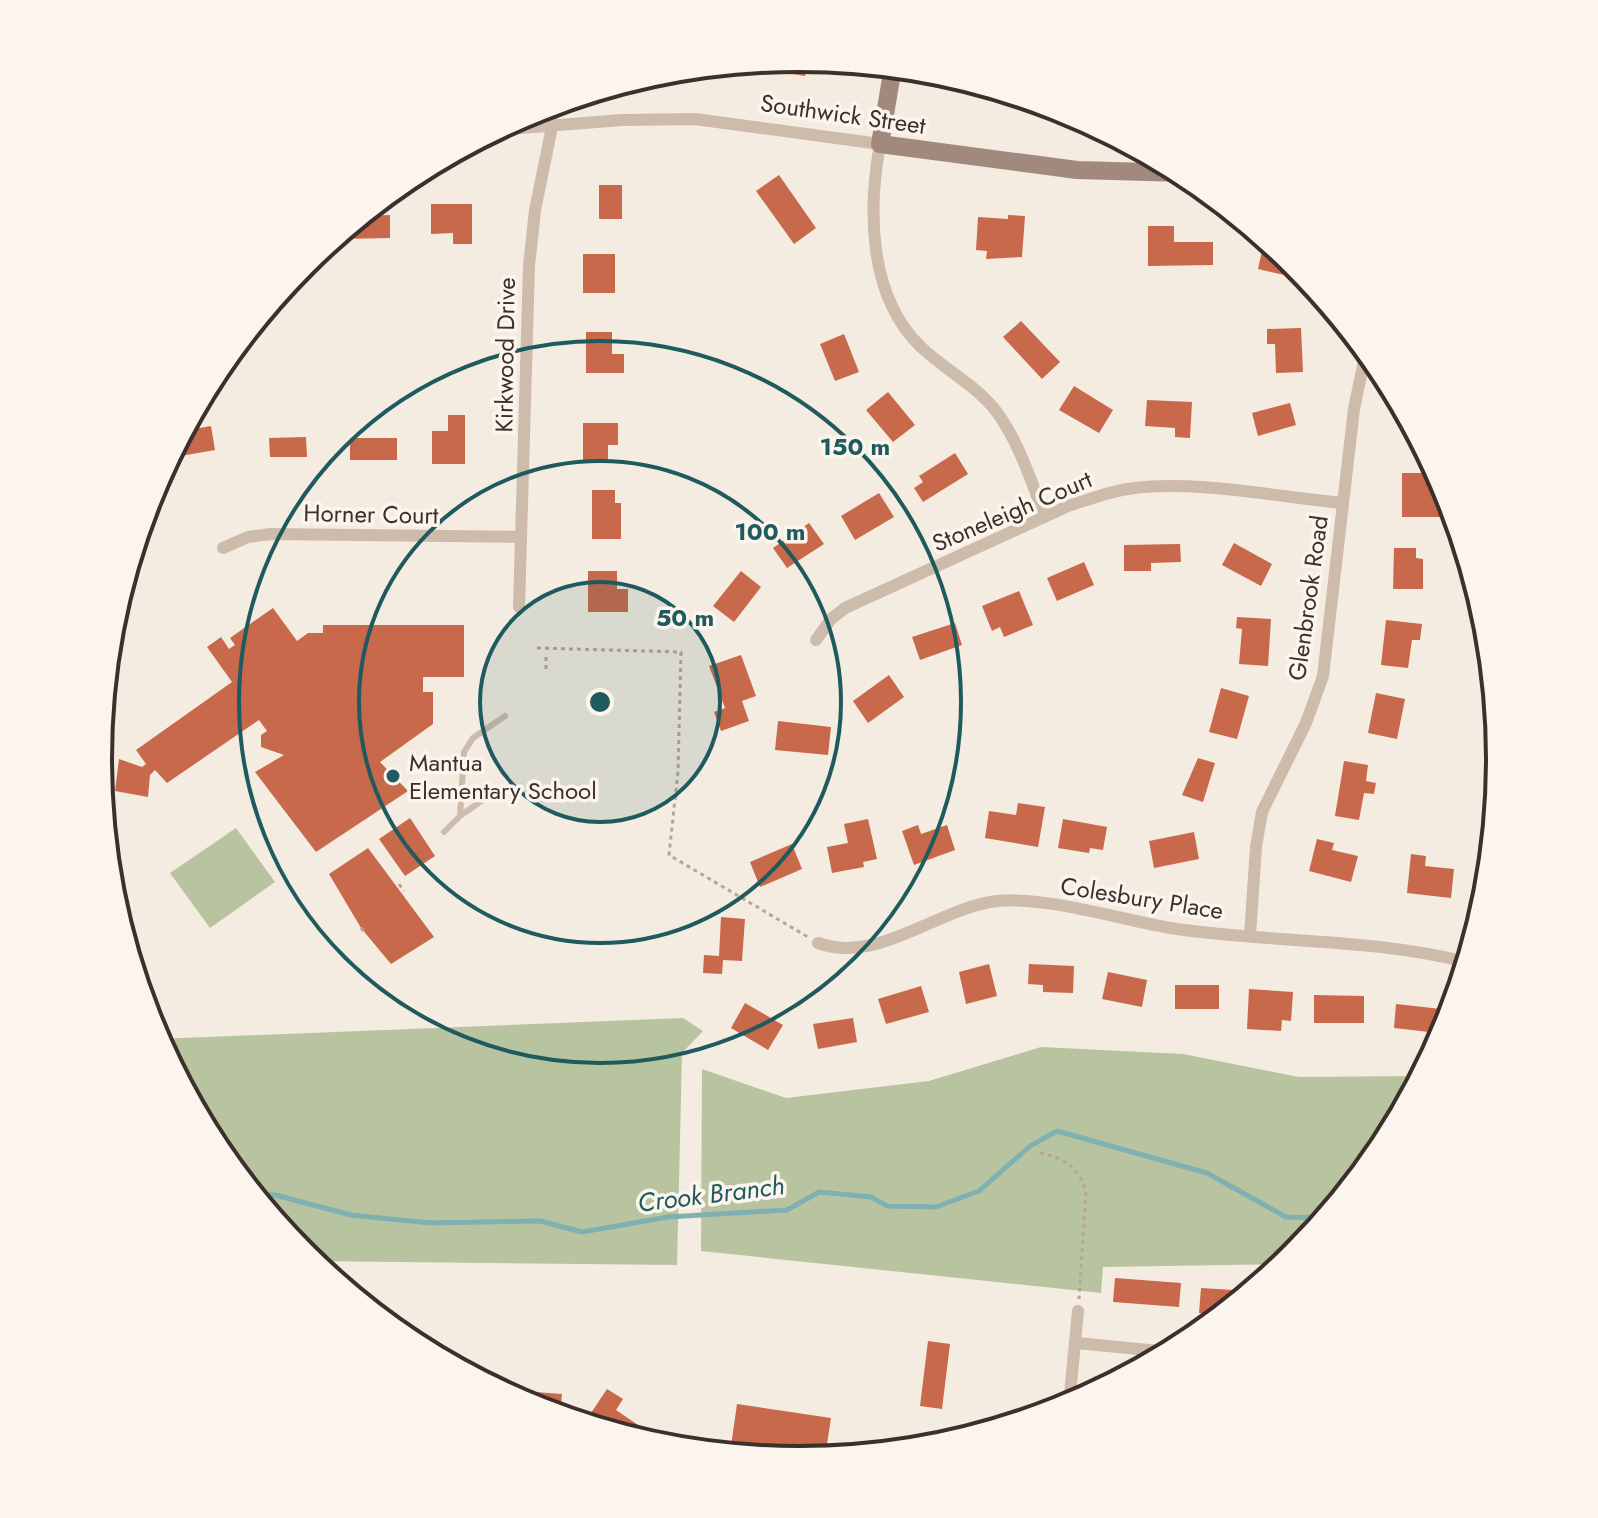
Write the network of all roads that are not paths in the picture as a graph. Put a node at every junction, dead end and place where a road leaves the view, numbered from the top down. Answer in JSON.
{"nodes":[{"id":1,"x":891,"y":78,"type":"edge"},
{"id":2,"x":551,"y":118,"type":"edge"},
{"id":3,"x":552,"y":127,"type":"junction"},
{"id":4,"x":527,"y":128,"type":"edge"},
{"id":5,"x":880,"y":144,"type":"junction"},
{"id":6,"x":1155,"y":172,"type":"edge"},
{"id":7,"x":1363,"y":367,"type":"edge"},
{"id":8,"x":1343,"y":503,"type":"junction"},
{"id":9,"x":1045,"y":517,"type":"junction"},
{"id":10,"x":521,"y":537,"type":"junction"},
{"id":11,"x":223,"y":548,"type":"dead end"},
{"id":12,"x":519,"y":607,"type":"dead end"},
{"id":13,"x":816,"y":640,"type":"dead end"},
{"id":14,"x":505,"y":716,"type":"dead end"},
{"id":15,"x":487,"y":797,"type":"dead end"},
{"id":16,"x":460,"y":816,"type":"junction"},
{"id":17,"x":444,"y":832,"type":"dead end"},
{"id":18,"x":1250,"y":935,"type":"junction"},
{"id":19,"x":818,"y":943,"type":"road end"},
{"id":20,"x":1456,"y":960,"type":"edge"},
{"id":21,"x":1078,"y":1311,"type":"road end"},
{"id":22,"x":1077,"y":1343,"type":"junction"},
{"id":23,"x":1149,"y":1350,"type":"edge"},
{"id":24,"x":1071,"y":1390,"type":"edge"}],
"edges":[{"from":1,"to":5,"type":"street"},
{"from":2,"to":3,"type":"street","name":"Kirkwood Drive"},
{"from":3,"to":4,"type":"street","name":"Southwick Street"},
{"from":3,"to":5,"type":"street","name":"Southwick Street"},
{"from":3,"to":10,"type":"street","name":"Kirkwood Drive"},
{"from":5,"to":6,"type":"street","name":"Southwick Street"},
{"from":5,"to":9,"type":"street"},
{"from":7,"to":8,"type":"street","name":"Glenbrook Road"},
{"from":8,"to":9,"type":"street","name":"Stoneleigh Court"},
{"from":8,"to":18,"type":"street","name":"Glenbrook Road"},
{"from":9,"to":13,"type":"street","name":"Stoneleigh Court"},
{"from":10,"to":11,"type":"street","name":"Horner Court"},
{"from":10,"to":12,"type":"street","name":"Kirkwood Drive"},
{"from":14,"to":16,"type":"lane"},
{"from":15,"to":16,"type":"lane"},
{"from":16,"to":17,"type":"lane"},
{"from":18,"to":19,"type":"street","name":"Colesbury Place"},
{"from":18,"to":20,"type":"street","name":"Colesbury Place"},
{"from":21,"to":22,"type":"street"},
{"from":22,"to":23,"type":"street"},
{"from":22,"to":24,"type":"street"}]}
